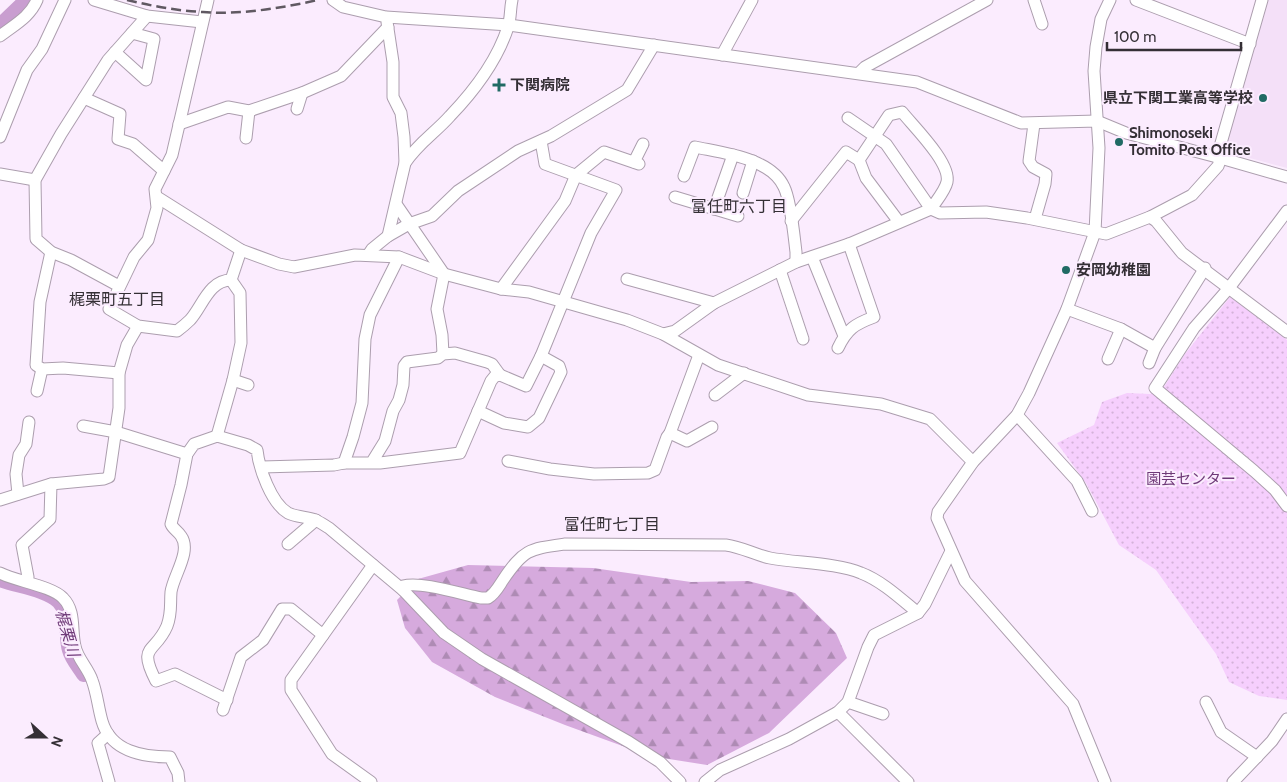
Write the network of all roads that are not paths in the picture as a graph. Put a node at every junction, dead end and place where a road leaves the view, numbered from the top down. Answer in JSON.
{"nodes":[{"id":1,"x":38,"y":0,"type":"edge"},
{"id":2,"x":64,"y":0,"type":"edge"},
{"id":3,"x":94,"y":0,"type":"edge"},
{"id":4,"x":208,"y":0,"type":"edge"},
{"id":5,"x":333,"y":0,"type":"edge"},
{"id":6,"x":499,"y":0,"type":"edge"},
{"id":7,"x":752,"y":0,"type":"edge"},
{"id":8,"x":987,"y":0,"type":"edge"},
{"id":9,"x":1034,"y":0,"type":"edge"},
{"id":10,"x":1110,"y":0,"type":"edge"},
{"id":11,"x":1136,"y":0,"type":"edge"},
{"id":12,"x":1262,"y":0,"type":"edge"},
{"id":13,"x":512,"y":1,"type":"edge"},
{"id":14,"x":147,"y":16,"type":"junction"},
{"id":15,"x":202,"y":22,"type":"junction"},
{"id":16,"x":387,"y":22,"type":"junction"},
{"id":17,"x":1042,"y":24,"type":"dead end"},
{"id":18,"x":509,"y":25,"type":"junction"},
{"id":19,"x":132,"y":33,"type":"junction"},
{"id":20,"x":0,"y":36,"type":"edge"},
{"id":21,"x":1250,"y":44,"type":"junction"},
{"id":22,"x":654,"y":45,"type":"junction"},
{"id":23,"x":115,"y":52,"type":"junction"},
{"id":24,"x":722,"y":55,"type":"junction"},
{"id":25,"x":859,"y":73,"type":"junction"},
{"id":26,"x":302,"y":93,"type":"junction"},
{"id":27,"x":84,"y":98,"type":"junction"},
{"id":28,"x":297,"y":109,"type":"dead end"},
{"id":29,"x":249,"y":111,"type":"junction"},
{"id":30,"x":848,"y":118,"type":"dead end"},
{"id":31,"x":1097,"y":121,"type":"junction"},
{"id":32,"x":180,"y":124,"type":"junction"},
{"id":33,"x":1034,"y":124,"type":"junction"},
{"id":34,"x":874,"y":136,"type":"junction"},
{"id":35,"x":0,"y":138,"type":"edge"},
{"id":36,"x":246,"y":138,"type":"dead end"},
{"id":37,"x":541,"y":141,"type":"junction"},
{"id":38,"x":642,"y":144,"type":"dead end"},
{"id":39,"x":733,"y":155,"type":"junction"},
{"id":40,"x":1219,"y":157,"type":"junction"},
{"id":41,"x":859,"y":160,"type":"junction"},
{"id":42,"x":753,"y":161,"type":"junction"},
{"id":43,"x":405,"y":163,"type":"junction"},
{"id":44,"x":164,"y":171,"type":"junction"},
{"id":45,"x":0,"y":174,"type":"edge"},
{"id":46,"x":576,"y":175,"type":"junction"},
{"id":47,"x":684,"y":176,"type":"dead end"},
{"id":48,"x":1287,"y":177,"type":"edge"},
{"id":49,"x":35,"y":180,"type":"junction"},
{"id":50,"x":743,"y":193,"type":"dead end"},
{"id":51,"x":157,"y":197,"type":"junction"},
{"id":52,"x":675,"y":197,"type":"dead end"},
{"id":53,"x":396,"y":204,"type":"junction"},
{"id":54,"x":714,"y":209,"type":"junction"},
{"id":55,"x":931,"y":209,"type":"junction"},
{"id":56,"x":1287,"y":211,"type":"edge"},
{"id":57,"x":738,"y":216,"type":"dead end"},
{"id":58,"x":1150,"y":217,"type":"junction"},
{"id":59,"x":1035,"y":219,"type":"junction"},
{"id":60,"x":791,"y":221,"type":"junction"},
{"id":61,"x":899,"y":222,"type":"junction"},
{"id":62,"x":410,"y":224,"type":"junction"},
{"id":63,"x":1095,"y":232,"type":"junction"},
{"id":64,"x":388,"y":236,"type":"junction"},
{"id":65,"x":849,"y":244,"type":"junction"},
{"id":66,"x":240,"y":250,"type":"junction"},
{"id":67,"x":51,"y":252,"type":"junction"},
{"id":68,"x":368,"y":255,"type":"junction"},
{"id":69,"x":399,"y":257,"type":"junction"},
{"id":70,"x":812,"y":257,"type":"junction"},
{"id":71,"x":796,"y":262,"type":"junction"},
{"id":72,"x":1205,"y":268,"type":"junction"},
{"id":73,"x":780,"y":270,"type":"junction"},
{"id":74,"x":444,"y":274,"type":"junction"},
{"id":75,"x":627,"y":279,"type":"dead end"},
{"id":76,"x":231,"y":280,"type":"junction"},
{"id":77,"x":119,"y":286,"type":"junction"},
{"id":78,"x":1229,"y":288,"type":"junction"},
{"id":79,"x":501,"y":289,"type":"junction"},
{"id":80,"x":562,"y":301,"type":"junction"},
{"id":81,"x":714,"y":303,"type":"junction"},
{"id":82,"x":1067,"y":310,"type":"junction"},
{"id":83,"x":138,"y":326,"type":"junction"},
{"id":84,"x":1121,"y":328,"type":"junction"},
{"id":85,"x":1287,"y":332,"type":"edge"},
{"id":86,"x":663,"y":334,"type":"junction"},
{"id":87,"x":844,"y":336,"type":"junction"},
{"id":88,"x":804,"y":339,"type":"dead end"},
{"id":89,"x":838,"y":348,"type":"dead end"},
{"id":90,"x":1155,"y":348,"type":"junction"},
{"id":91,"x":444,"y":354,"type":"junction"},
{"id":92,"x":699,"y":355,"type":"junction"},
{"id":93,"x":540,"y":356,"type":"junction"},
{"id":94,"x":1108,"y":359,"type":"dead end"},
{"id":95,"x":1149,"y":363,"type":"dead end"},
{"id":96,"x":42,"y":368,"type":"junction"},
{"id":97,"x":119,"y":373,"type":"junction"},
{"id":98,"x":744,"y":373,"type":"junction"},
{"id":99,"x":500,"y":375,"type":"junction"},
{"id":100,"x":233,"y":380,"type":"junction"},
{"id":101,"x":248,"y":385,"type":"dead end"},
{"id":102,"x":36,"y":391,"type":"dead end"},
{"id":103,"x":715,"y":395,"type":"dead end"},
{"id":104,"x":478,"y":411,"type":"junction"},
{"id":105,"x":1017,"y":415,"type":"junction"},
{"id":106,"x":29,"y":422,"type":"dead end"},
{"id":107,"x":83,"y":426,"type":"dead end"},
{"id":108,"x":712,"y":427,"type":"dead end"},
{"id":109,"x":116,"y":432,"type":"junction"},
{"id":110,"x":670,"y":433,"type":"junction"},
{"id":111,"x":217,"y":436,"type":"junction"},
{"id":112,"x":186,"y":454,"type":"junction"},
{"id":113,"x":508,"y":461,"type":"dead end"},
{"id":114,"x":372,"y":462,"type":"junction"},
{"id":115,"x":974,"y":462,"type":"junction"},
{"id":116,"x":344,"y":463,"type":"junction"},
{"id":117,"x":262,"y":467,"type":"junction"},
{"id":118,"x":51,"y":484,"type":"junction"},
{"id":119,"x":18,"y":494,"type":"junction"},
{"id":120,"x":0,"y":500,"type":"edge"},
{"id":121,"x":1287,"y":506,"type":"edge"},
{"id":122,"x":1092,"y":511,"type":"dead end"},
{"id":123,"x":316,"y":520,"type":"junction"},
{"id":124,"x":288,"y":544,"type":"dead end"},
{"id":125,"x":951,"y":552,"type":"junction"},
{"id":126,"x":373,"y":565,"type":"junction"},
{"id":127,"x":0,"y":573,"type":"edge"},
{"id":128,"x":26,"y":582,"type":"junction"},
{"id":129,"x":403,"y":590,"type":"junction"},
{"id":130,"x":918,"y":613,"type":"junction"},
{"id":131,"x":323,"y":635,"type":"junction"},
{"id":132,"x":848,"y":702,"type":"junction"},
{"id":133,"x":1206,"y":702,"type":"dead end"},
{"id":134,"x":838,"y":712,"type":"junction"},
{"id":135,"x":883,"y":714,"type":"dead end"},
{"id":136,"x":1287,"y":719,"type":"edge"},
{"id":137,"x":108,"y":734,"type":"junction"},
{"id":138,"x":1257,"y":757,"type":"junction"},
{"id":139,"x":109,"y":782,"type":"edge"},
{"id":140,"x":179,"y":782,"type":"edge"},
{"id":141,"x":371,"y":782,"type":"edge"},
{"id":142,"x":680,"y":782,"type":"edge"},
{"id":143,"x":705,"y":782,"type":"edge"},
{"id":144,"x":908,"y":782,"type":"edge"},
{"id":145,"x":1105,"y":782,"type":"edge"},
{"id":146,"x":1233,"y":782,"type":"edge"}],
"edges":[{"from":1,"to":20,"type":"street"},
{"from":2,"to":35,"type":"street"},
{"from":3,"to":14,"type":"street"},
{"from":4,"to":15,"type":"street"},
{"from":5,"to":16,"type":"street"},
{"from":6,"to":13,"type":"street"},
{"from":7,"to":24,"type":"street"},
{"from":8,"to":25,"type":"street"},
{"from":9,"to":17,"type":"street"},
{"from":10,"to":31,"type":"street"},
{"from":11,"to":21,"type":"street"},
{"from":12,"to":21,"type":"street"},
{"from":13,"to":18,"type":"street"},
{"from":14,"to":15,"type":"street"},
{"from":14,"to":19,"type":"street"},
{"from":15,"to":32,"type":"street"},
{"from":16,"to":18,"type":"street"},
{"from":16,"to":26,"type":"street"},
{"from":16,"to":43,"type":"street"},
{"from":18,"to":22,"type":"street"},
{"from":18,"to":43,"type":"street"},
{"from":19,"to":23,"type":"street"},
{"from":19,"to":23,"type":"street"},
{"from":21,"to":40,"type":"street"},
{"from":22,"to":24,"type":"street"},
{"from":22,"to":37,"type":"street"},
{"from":23,"to":27,"type":"street"},
{"from":24,"to":25,"type":"street"},
{"from":25,"to":33,"type":"street"},
{"from":26,"to":28,"type":"street"},
{"from":26,"to":29,"type":"street"},
{"from":27,"to":44,"type":"street"},
{"from":27,"to":49,"type":"street"},
{"from":29,"to":32,"type":"street"},
{"from":29,"to":36,"type":"street"},
{"from":30,"to":34,"type":"street"},
{"from":31,"to":33,"type":"street"},
{"from":31,"to":40,"type":"street"},
{"from":31,"to":63,"type":"street"},
{"from":32,"to":44,"type":"street"},
{"from":33,"to":59,"type":"street"},
{"from":34,"to":41,"type":"street"},
{"from":34,"to":55,"type":"street"},
{"from":34,"to":55,"type":"street"},
{"from":37,"to":46,"type":"street"},
{"from":37,"to":62,"type":"street"},
{"from":38,"to":46,"type":"street"},
{"from":39,"to":42,"type":"street"},
{"from":39,"to":47,"type":"street"},
{"from":39,"to":54,"type":"street"},
{"from":40,"to":48,"type":"street"},
{"from":40,"to":58,"type":"street"},
{"from":41,"to":60,"type":"street"},
{"from":41,"to":61,"type":"street"},
{"from":42,"to":50,"type":"street"},
{"from":42,"to":60,"type":"street"},
{"from":43,"to":53,"type":"street"},
{"from":44,"to":51,"type":"street"},
{"from":45,"to":49,"type":"street"},
{"from":46,"to":79,"type":"street"},
{"from":46,"to":80,"type":"street"},
{"from":49,"to":67,"type":"street"},
{"from":51,"to":66,"type":"street"},
{"from":51,"to":77,"type":"street"},
{"from":52,"to":54,"type":"street"},
{"from":53,"to":62,"type":"street"},
{"from":53,"to":64,"type":"street"},
{"from":54,"to":57,"type":"street"},
{"from":55,"to":59,"type":"street"},
{"from":55,"to":61,"type":"street"},
{"from":56,"to":78,"type":"street"},
{"from":58,"to":63,"type":"street"},
{"from":58,"to":72,"type":"street"},
{"from":59,"to":63,"type":"street"},
{"from":60,"to":71,"type":"street"},
{"from":61,"to":65,"type":"street"},
{"from":62,"to":64,"type":"street"},
{"from":62,"to":74,"type":"street"},
{"from":63,"to":82,"type":"street"},
{"from":64,"to":68,"type":"street"},
{"from":65,"to":70,"type":"street"},
{"from":65,"to":87,"type":"street"},
{"from":66,"to":68,"type":"street"},
{"from":66,"to":76,"type":"street"},
{"from":67,"to":77,"type":"street"},
{"from":67,"to":96,"type":"street"},
{"from":68,"to":69,"type":"street"},
{"from":69,"to":74,"type":"street"},
{"from":69,"to":116,"type":"street"},
{"from":70,"to":71,"type":"street"},
{"from":70,"to":87,"type":"street"},
{"from":71,"to":73,"type":"street"},
{"from":72,"to":78,"type":"street"},
{"from":72,"to":90,"type":"street"},
{"from":73,"to":81,"type":"street"},
{"from":73,"to":88,"type":"street"},
{"from":74,"to":79,"type":"street"},
{"from":74,"to":91,"type":"street"},
{"from":75,"to":81,"type":"street"},
{"from":76,"to":83,"type":"street"},
{"from":76,"to":100,"type":"street"},
{"from":77,"to":83,"type":"street"},
{"from":78,"to":85,"type":"street"},
{"from":78,"to":121,"type":"street"},
{"from":79,"to":80,"type":"street"},
{"from":80,"to":86,"type":"street"},
{"from":80,"to":93,"type":"street"},
{"from":81,"to":86,"type":"street"},
{"from":82,"to":84,"type":"street"},
{"from":82,"to":105,"type":"street"},
{"from":83,"to":97,"type":"street"},
{"from":84,"to":90,"type":"street"},
{"from":84,"to":94,"type":"street"},
{"from":86,"to":92,"type":"street"},
{"from":87,"to":89,"type":"street"},
{"from":90,"to":95,"type":"street"},
{"from":91,"to":99,"type":"street"},
{"from":91,"to":114,"type":"street"},
{"from":92,"to":98,"type":"street"},
{"from":92,"to":110,"type":"street"},
{"from":93,"to":99,"type":"street"},
{"from":93,"to":104,"type":"street"},
{"from":96,"to":97,"type":"street"},
{"from":96,"to":102,"type":"street"},
{"from":97,"to":109,"type":"street"},
{"from":98,"to":103,"type":"street"},
{"from":98,"to":115,"type":"street"},
{"from":99,"to":104,"type":"street"},
{"from":100,"to":101,"type":"street"},
{"from":100,"to":111,"type":"street"},
{"from":104,"to":114,"type":"street"},
{"from":105,"to":115,"type":"street"},
{"from":105,"to":122,"type":"street"},
{"from":106,"to":119,"type":"street"},
{"from":107,"to":109,"type":"street"},
{"from":108,"to":110,"type":"street"},
{"from":109,"to":112,"type":"street"},
{"from":109,"to":118,"type":"street"},
{"from":110,"to":113,"type":"street"},
{"from":111,"to":112,"type":"street"},
{"from":111,"to":117,"type":"street"},
{"from":112,"to":131,"type":"street"},
{"from":114,"to":116,"type":"street"},
{"from":115,"to":125,"type":"street"},
{"from":116,"to":117,"type":"street"},
{"from":117,"to":123,"type":"street"},
{"from":118,"to":119,"type":"street"},
{"from":118,"to":128,"type":"street"},
{"from":119,"to":120,"type":"street"},
{"from":123,"to":124,"type":"street"},
{"from":123,"to":126,"type":"street"},
{"from":125,"to":130,"type":"street"},
{"from":125,"to":145,"type":"street"},
{"from":126,"to":129,"type":"street"},
{"from":126,"to":131,"type":"street"},
{"from":127,"to":128,"type":"street"},
{"from":128,"to":137,"type":"street"},
{"from":129,"to":130,"type":"street"},
{"from":129,"to":142,"type":"street"},
{"from":130,"to":132,"type":"street"},
{"from":131,"to":141,"type":"street"},
{"from":132,"to":134,"type":"street"},
{"from":132,"to":135,"type":"street"},
{"from":133,"to":138,"type":"street"},
{"from":134,"to":143,"type":"street"},
{"from":134,"to":144,"type":"street"},
{"from":136,"to":138,"type":"street"},
{"from":137,"to":139,"type":"street"},
{"from":137,"to":140,"type":"street"},
{"from":138,"to":146,"type":"street"}]}
